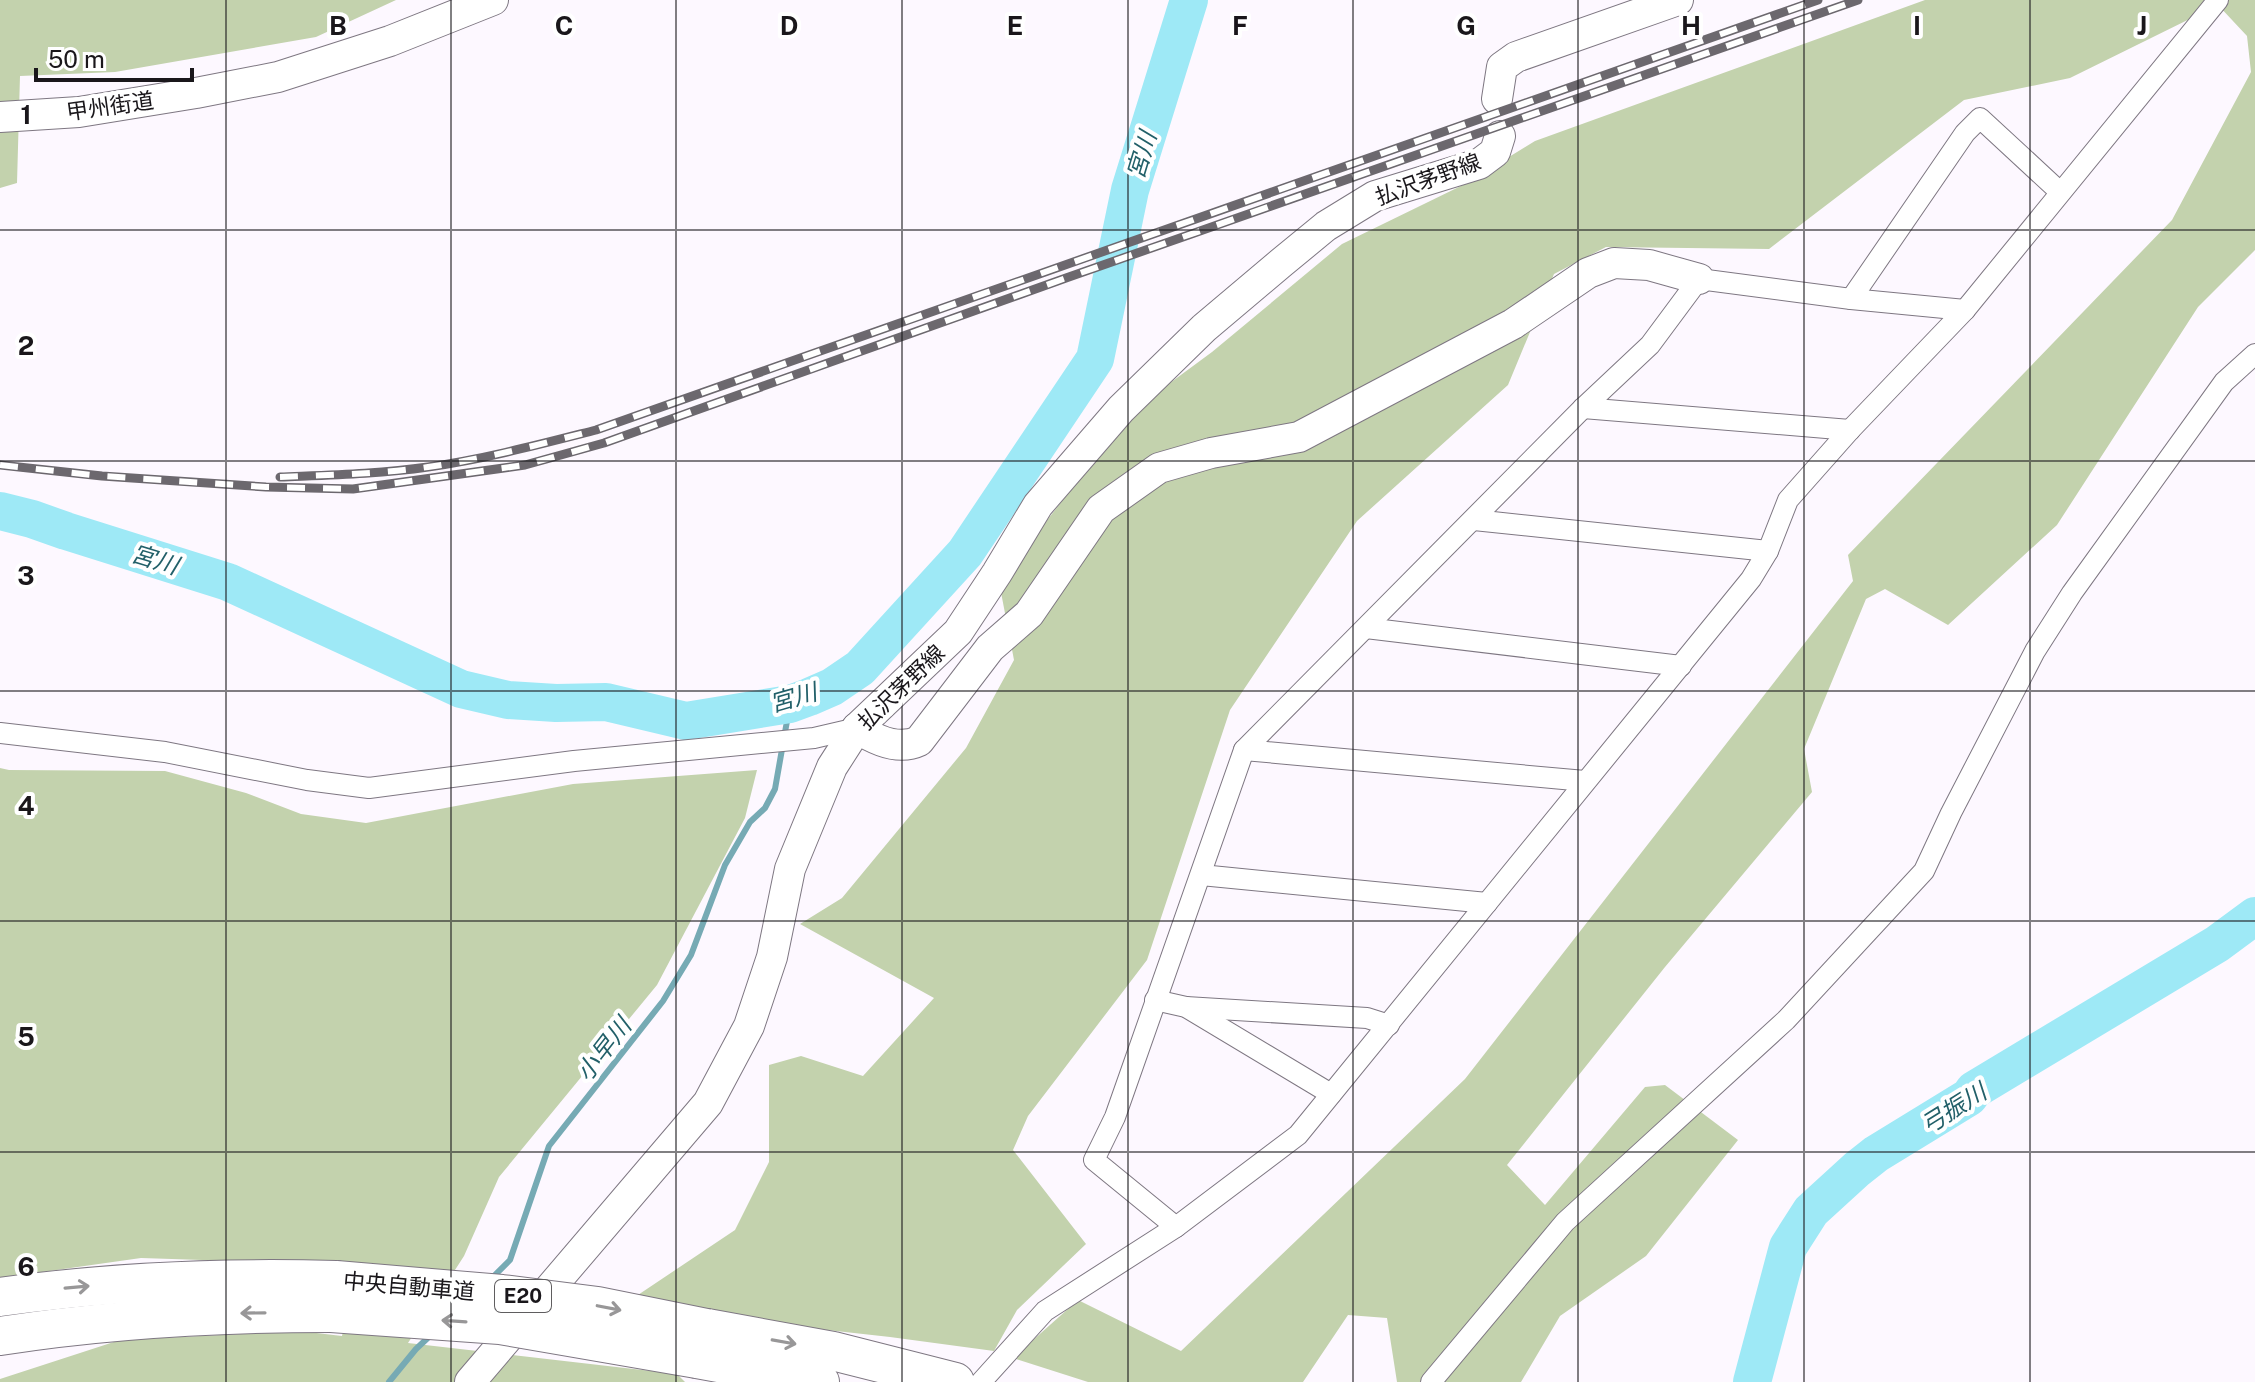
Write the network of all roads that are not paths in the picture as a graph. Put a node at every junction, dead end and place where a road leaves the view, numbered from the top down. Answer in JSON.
{"nodes":[{"id":1,"x":493,"y":0,"type":"edge"},
{"id":2,"x":1678,"y":0,"type":"edge"},
{"id":3,"x":2218,"y":0,"type":"edge"},
{"id":4,"x":1497,"y":99,"type":"dead end"},
{"id":5,"x":0,"y":117,"type":"edge"},
{"id":6,"x":1500,"y":136,"type":"dead end"},
{"id":7,"x":2060,"y":192,"type":"junction"},
{"id":8,"x":1699,"y":279,"type":"junction"},
{"id":9,"x":1851,"y":299,"type":"junction"},
{"id":10,"x":1965,"y":310,"type":"junction"},
{"id":11,"x":2255,"y":354,"type":"edge"},
{"id":12,"x":1583,"y":408,"type":"junction"},
{"id":13,"x":1850,"y":430,"type":"junction"},
{"id":14,"x":1474,"y":520,"type":"junction"},
{"id":15,"x":1768,"y":551,"type":"junction"},
{"id":16,"x":1366,"y":628,"type":"junction"},
{"id":17,"x":1681,"y":666,"type":"junction"},
{"id":18,"x":857,"y":728,"type":"junction"},
{"id":19,"x":0,"y":733,"type":"edge"},
{"id":20,"x":1244,"y":750,"type":"junction"},
{"id":21,"x":1585,"y":781,"type":"junction"},
{"id":22,"x":1201,"y":875,"type":"junction"},
{"id":23,"x":1487,"y":903,"type":"junction"},
{"id":24,"x":1155,"y":1000,"type":"junction"},
{"id":25,"x":1186,"y":1007,"type":"junction"},
{"id":26,"x":1389,"y":1025,"type":"junction"},
{"id":27,"x":1331,"y":1094,"type":"junction"},
{"id":28,"x":1176,"y":1227,"type":"junction"},
{"id":29,"x":334,"y":1296,"type":"junction"},
{"id":30,"x":0,"y":1297,"type":"edge"},
{"id":31,"x":0,"y":1336,"type":"edge"},
{"id":32,"x":702,"y":1344,"type":"junction"},
{"id":33,"x":470,"y":1382,"type":"edge"},
{"id":34,"x":820,"y":1382,"type":"edge"},
{"id":35,"x":955,"y":1382,"type":"edge"},
{"id":36,"x":981,"y":1382,"type":"edge"},
{"id":37,"x":1431,"y":1382,"type":"edge"}],
"edges":[{"from":1,"to":5,"type":"main road","name":"甲州街道"},
{"from":2,"to":4,"type":"main road"},
{"from":3,"to":7,"type":"street"},
{"from":6,"to":18,"type":"main road","name":"払沢茅野線"},
{"from":7,"to":9,"type":"street"},
{"from":7,"to":10,"type":"street"},
{"from":8,"to":9,"type":"street"},
{"from":8,"to":12,"type":"street"},
{"from":8,"to":18,"type":"main road"},
{"from":9,"to":10,"type":"street"},
{"from":10,"to":13,"type":"street"},
{"from":11,"to":37,"type":"street"},
{"from":12,"to":13,"type":"street"},
{"from":12,"to":14,"type":"street"},
{"from":13,"to":15,"type":"street"},
{"from":14,"to":15,"type":"street"},
{"from":14,"to":16,"type":"street"},
{"from":15,"to":17,"type":"street"},
{"from":16,"to":17,"type":"street"},
{"from":16,"to":20,"type":"street"},
{"from":17,"to":21,"type":"street"},
{"from":18,"to":19,"type":"street"},
{"from":18,"to":33,"type":"main road","name":"払沢茅野線"},
{"from":20,"to":21,"type":"street"},
{"from":20,"to":22,"type":"street"},
{"from":21,"to":23,"type":"street"},
{"from":22,"to":23,"type":"street"},
{"from":22,"to":24,"type":"street"},
{"from":23,"to":26,"type":"street"},
{"from":24,"to":25,"type":"street"},
{"from":24,"to":28,"type":"street"},
{"from":25,"to":26,"type":"street"},
{"from":25,"to":27,"type":"street"},
{"from":26,"to":27,"type":"street"},
{"from":27,"to":28,"type":"street"},
{"from":28,"to":36,"type":"street"},
{"from":30,"to":29,"type":"highway","name":"中央自動車道","number":"E20","one_way":true},
{"from":29,"to":31,"type":"highway","name":"中央自動車道","number":"E20","one_way":true},
{"from":29,"to":32,"type":"highway","name":"中央自動車道","number":"E20","bridge":true},
{"from":32,"to":34,"type":"highway","name":"中央自動車道","number":"E20"},
{"from":32,"to":35,"type":"highway","name":"中央自動車道","number":"E20","one_way":true}]}
